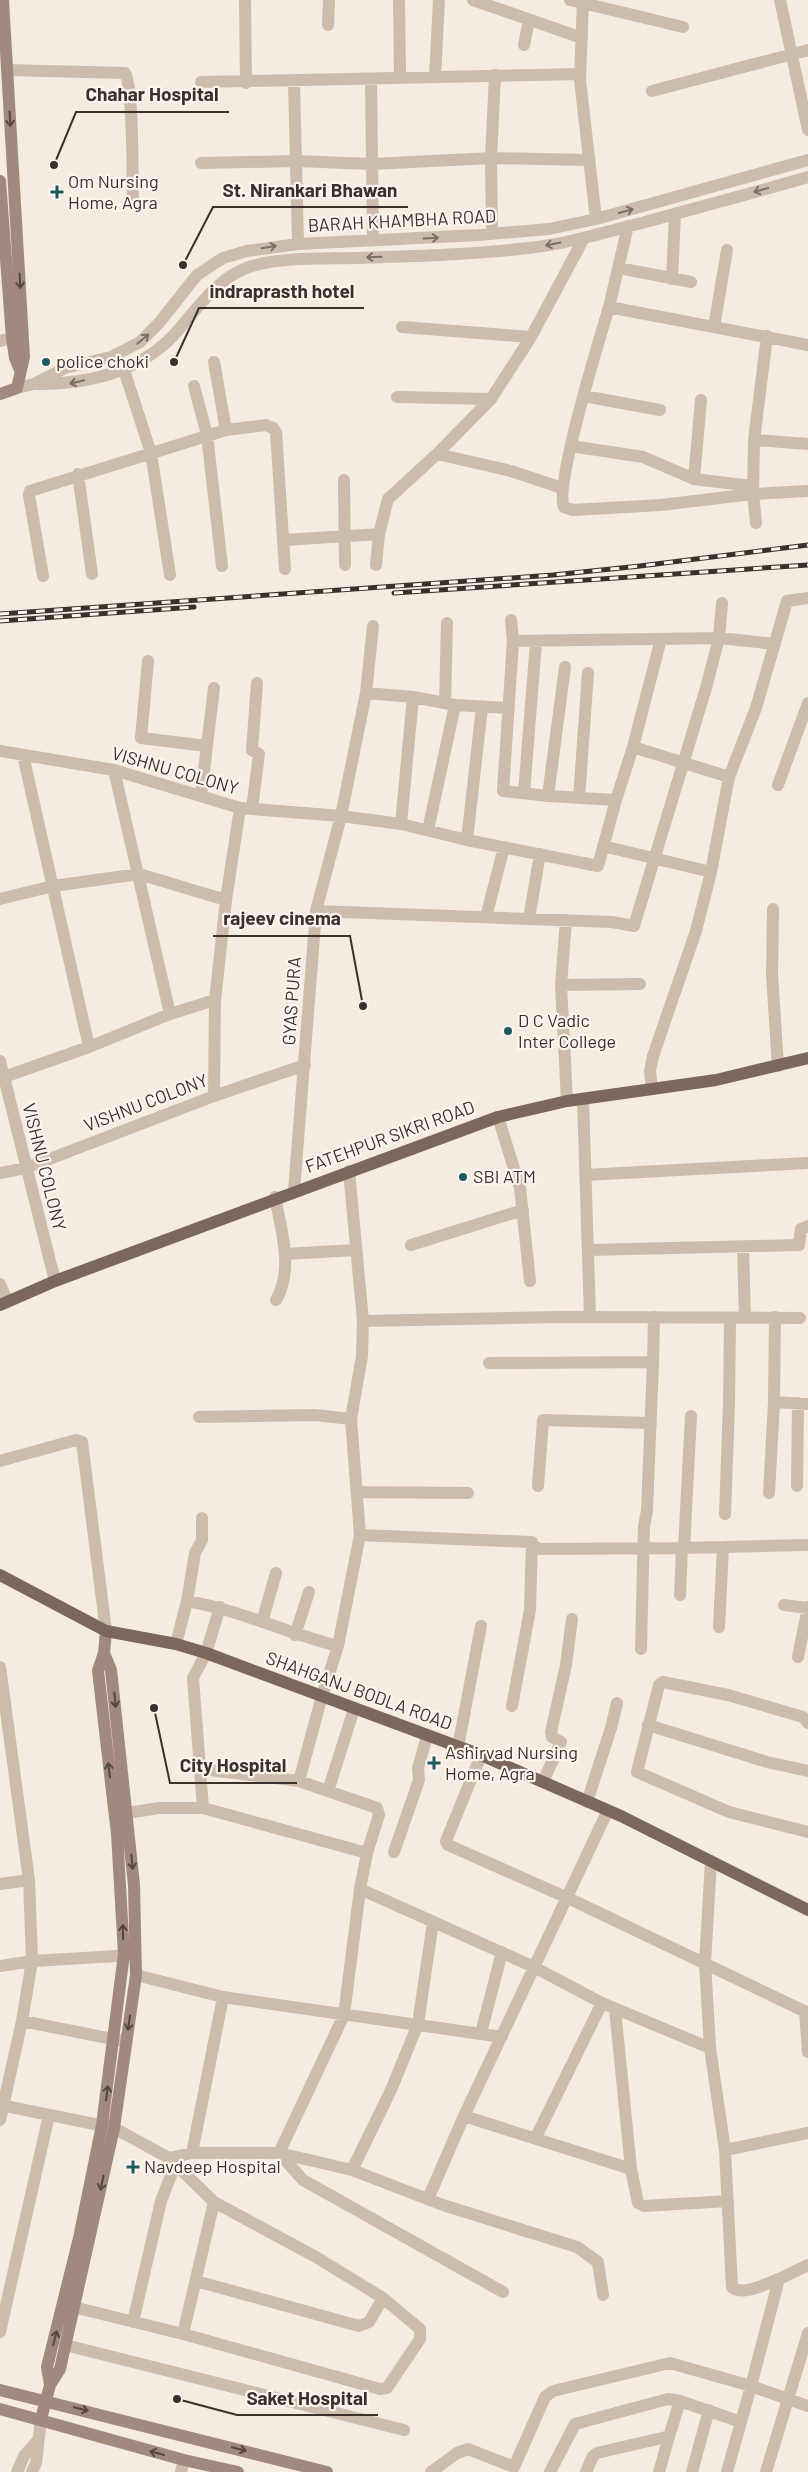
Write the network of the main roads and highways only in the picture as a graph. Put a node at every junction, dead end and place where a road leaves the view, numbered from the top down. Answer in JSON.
{"nodes":[{"id":1,"x":808,"y":1058,"type":"edge"},
{"id":2,"x":4,"y":1303,"type":"edge"},
{"id":3,"x":0,"y":1575,"type":"edge"},
{"id":4,"x":808,"y":1910,"type":"edge"}],
"edges":[{"from":1,"to":2,"type":"main road","name":"FATEHPUR SIKRI ROAD"},
{"from":3,"to":4,"type":"main road","name":"SHAHGANJ BODLA ROAD"}]}
